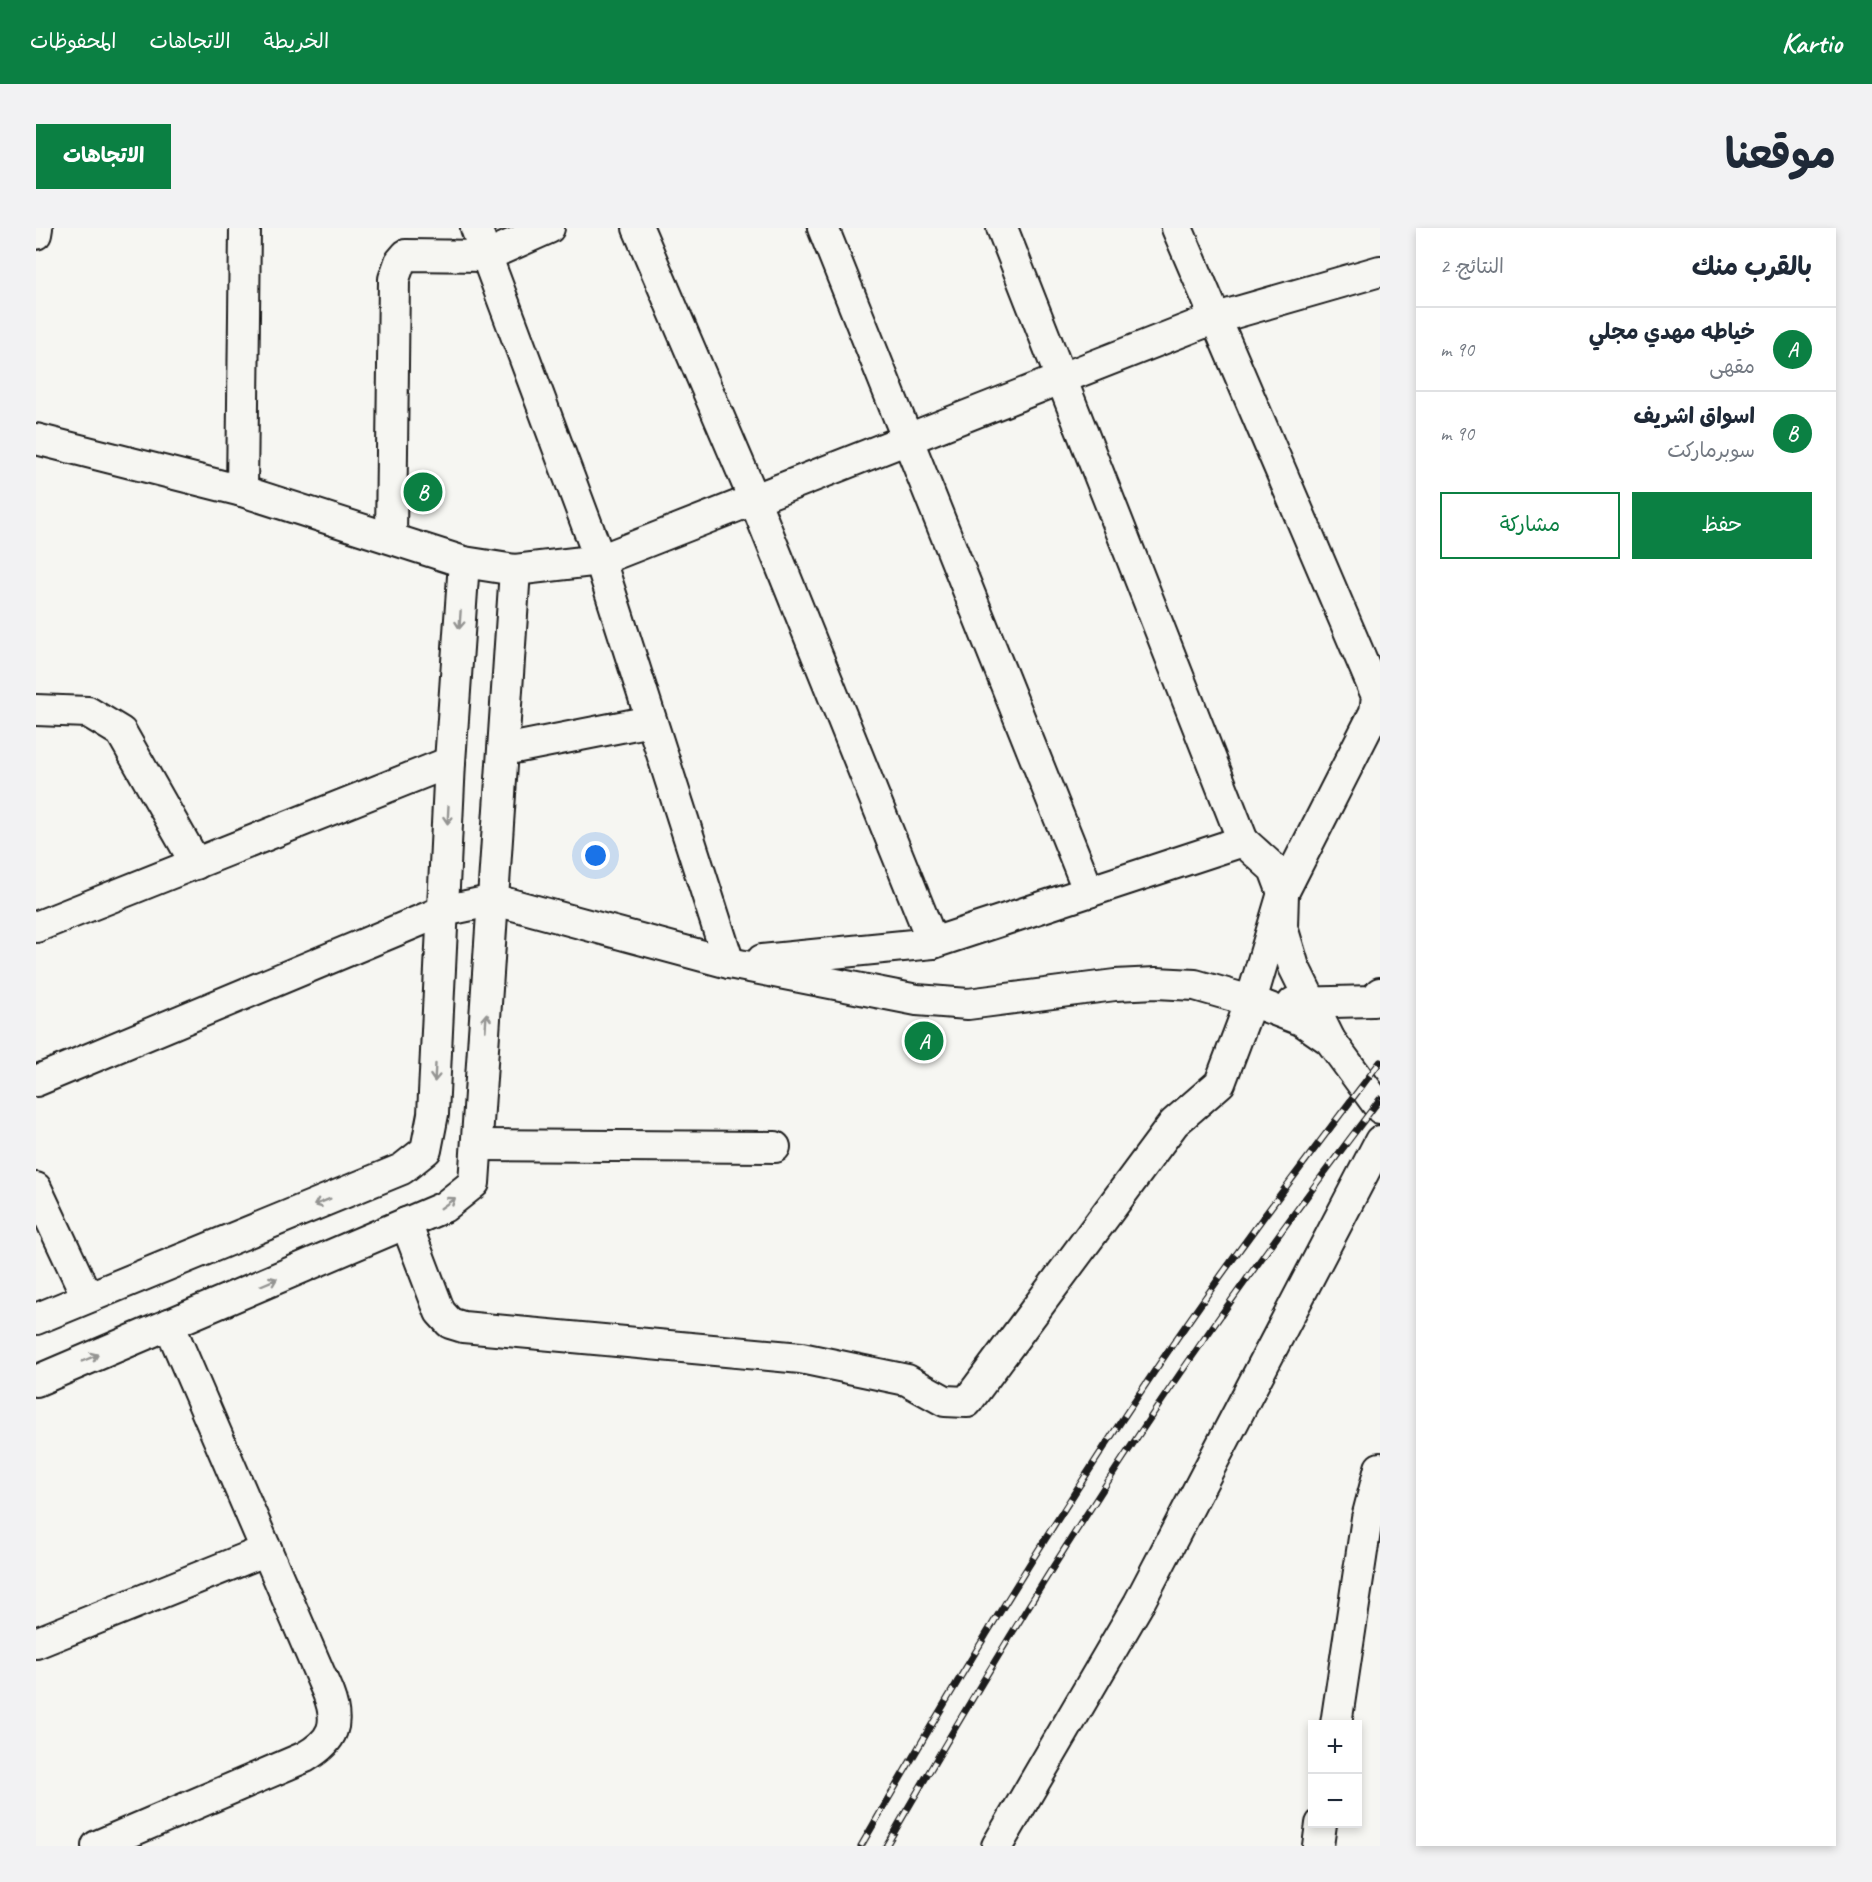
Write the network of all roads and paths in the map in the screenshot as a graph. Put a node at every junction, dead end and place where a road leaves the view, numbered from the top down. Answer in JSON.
{"nodes":[{"id":1,"x":37,"y":228,"type":"edge"},
{"id":2,"x":245,"y":228,"type":"edge"},
{"id":3,"x":476,"y":228,"type":"edge"},
{"id":4,"x":549,"y":228,"type":"edge"},
{"id":5,"x":638,"y":228,"type":"edge"},
{"id":6,"x":823,"y":228,"type":"edge"},
{"id":7,"x":1002,"y":228,"type":"edge"},
{"id":8,"x":1177,"y":228,"type":"edge"},
{"id":9,"x":36,"y":234,"type":"edge"},
{"id":10,"x":486,"y":256,"type":"junction"},
{"id":11,"x":1380,"y":271,"type":"edge"},
{"id":12,"x":1214,"y":319,"type":"junction"},
{"id":13,"x":1063,"y":378,"type":"junction"},
{"id":14,"x":36,"y":439,"type":"edge"},
{"id":15,"x":907,"y":440,"type":"junction"},
{"id":16,"x":242,"y":491,"type":"junction"},
{"id":17,"x":754,"y":499,"type":"junction"},
{"id":18,"x":391,"y":538,"type":"junction"},
{"id":19,"x":600,"y":560,"type":"junction"},
{"id":20,"x":464,"y":562,"type":"junction"},
{"id":21,"x":515,"y":570,"type":"junction"},
{"id":22,"x":1378,"y":694,"type":"edge"},
{"id":23,"x":36,"y":710,"type":"edge"},
{"id":24,"x":651,"y":721,"type":"junction"},
{"id":25,"x":504,"y":750,"type":"junction"},
{"id":26,"x":450,"y":762,"type":"junction"},
{"id":27,"x":1243,"y":841,"type":"junction"},
{"id":28,"x":196,"y":864,"type":"junction"},
{"id":29,"x":1089,"y":892,"type":"junction"},
{"id":30,"x":1283,"y":893,"type":"junction"},
{"id":31,"x":495,"y":900,"type":"junction"},
{"id":32,"x":443,"y":911,"type":"junction"},
{"id":33,"x":36,"y":927,"type":"edge"},
{"id":34,"x":933,"y":943,"type":"junction"},
{"id":35,"x":729,"y":963,"type":"junction"},
{"id":36,"x":1380,"y":993,"type":"edge"},
{"id":37,"x":1251,"y":1001,"type":"junction"},
{"id":38,"x":1311,"y":1004,"type":"junction"},
{"id":39,"x":1330,"y":1040,"type":"junction"},
{"id":40,"x":36,"y":1081,"type":"edge"},
{"id":41,"x":1380,"y":1108,"type":"edge"},
{"id":42,"x":1380,"y":1141,"type":"edge"},
{"id":43,"x":477,"y":1145,"type":"junction"},
{"id":44,"x":775,"y":1147,"type":"dead end"},
{"id":45,"x":36,"y":1188,"type":"edge"},
{"id":46,"x":406,"y":1224,"type":"junction"},
{"id":47,"x":87,"y":1297,"type":"junction"},
{"id":48,"x":36,"y":1319,"type":"edge"},
{"id":49,"x":169,"y":1324,"type":"junction"},
{"id":50,"x":36,"y":1381,"type":"edge"},
{"id":51,"x":1380,"y":1468,"type":"edge"},
{"id":52,"x":267,"y":1550,"type":"junction"},
{"id":53,"x":36,"y":1644,"type":"edge"},
{"id":54,"x":1337,"y":1720,"type":"edge"},
{"id":55,"x":1320,"y":1828,"type":"edge"},
{"id":56,"x":96,"y":1846,"type":"edge"},
{"id":57,"x":998,"y":1846,"type":"edge"},
{"id":58,"x":1318,"y":1846,"type":"edge"}],
"edges":[{"from":1,"to":9,"type":"street"},
{"from":2,"to":16,"type":"street"},
{"from":3,"to":10,"type":"street"},
{"from":4,"to":10,"type":"street"},
{"from":5,"to":17,"type":"street"},
{"from":6,"to":15,"type":"street"},
{"from":7,"to":13,"type":"street"},
{"from":8,"to":12,"type":"street"},
{"from":10,"to":18,"type":"street"},
{"from":10,"to":19,"type":"street"},
{"from":11,"to":12,"type":"street"},
{"from":12,"to":13,"type":"street"},
{"from":12,"to":22,"type":"street"},
{"from":13,"to":15,"type":"street"},
{"from":13,"to":27,"type":"street"},
{"from":14,"to":16,"type":"street"},
{"from":15,"to":17,"type":"street"},
{"from":15,"to":29,"type":"street"},
{"from":16,"to":18,"type":"street"},
{"from":17,"to":19,"type":"street"},
{"from":17,"to":34,"type":"street"},
{"from":18,"to":20,"type":"street"},
{"from":19,"to":21,"type":"street"},
{"from":19,"to":24,"type":"street"},
{"from":20,"to":21,"type":"street"},
{"from":20,"to":26,"type":"street","one_way":true},
{"from":21,"to":25,"type":"street"},
{"from":22,"to":30,"type":"street"},
{"from":23,"to":28,"type":"street"},
{"from":24,"to":25,"type":"street"},
{"from":24,"to":35,"type":"street"},
{"from":25,"to":31,"type":"street"},
{"from":26,"to":28,"type":"street"},
{"from":26,"to":32,"type":"street","one_way":true},
{"from":27,"to":29,"type":"street"},
{"from":27,"to":30,"type":"street"},
{"from":28,"to":33,"type":"street"},
{"from":29,"to":34,"type":"street"},
{"from":30,"to":37,"type":"street"},
{"from":30,"to":38,"type":"street"},
{"from":31,"to":32,"type":"street"},
{"from":31,"to":35,"type":"street"},
{"from":43,"to":31,"type":"street","one_way":true},
{"from":32,"to":40,"type":"street"},
{"from":32,"to":47,"type":"street","one_way":true},
{"from":34,"to":35,"type":"street"},
{"from":35,"to":37,"type":"street"},
{"from":36,"to":38,"type":"street"},
{"from":37,"to":38,"type":"street"},
{"from":37,"to":39,"type":"street"},
{"from":37,"to":46,"type":"street"},
{"from":38,"to":39,"type":"street"},
{"from":39,"to":41,"type":"street"},
{"from":42,"to":57,"type":"street"},
{"from":43,"to":44,"type":"street"},
{"from":46,"to":43,"type":"street","one_way":true},
{"from":45,"to":47,"type":"street"},
{"from":49,"to":46,"type":"street","one_way":true},
{"from":47,"to":48,"type":"street"},
{"from":50,"to":49,"type":"street","one_way":true},
{"from":49,"to":52,"type":"street"},
{"from":51,"to":54,"type":"street"},
{"from":52,"to":53,"type":"street"},
{"from":52,"to":56,"type":"street"},
{"from":55,"to":58,"type":"street"}]}
